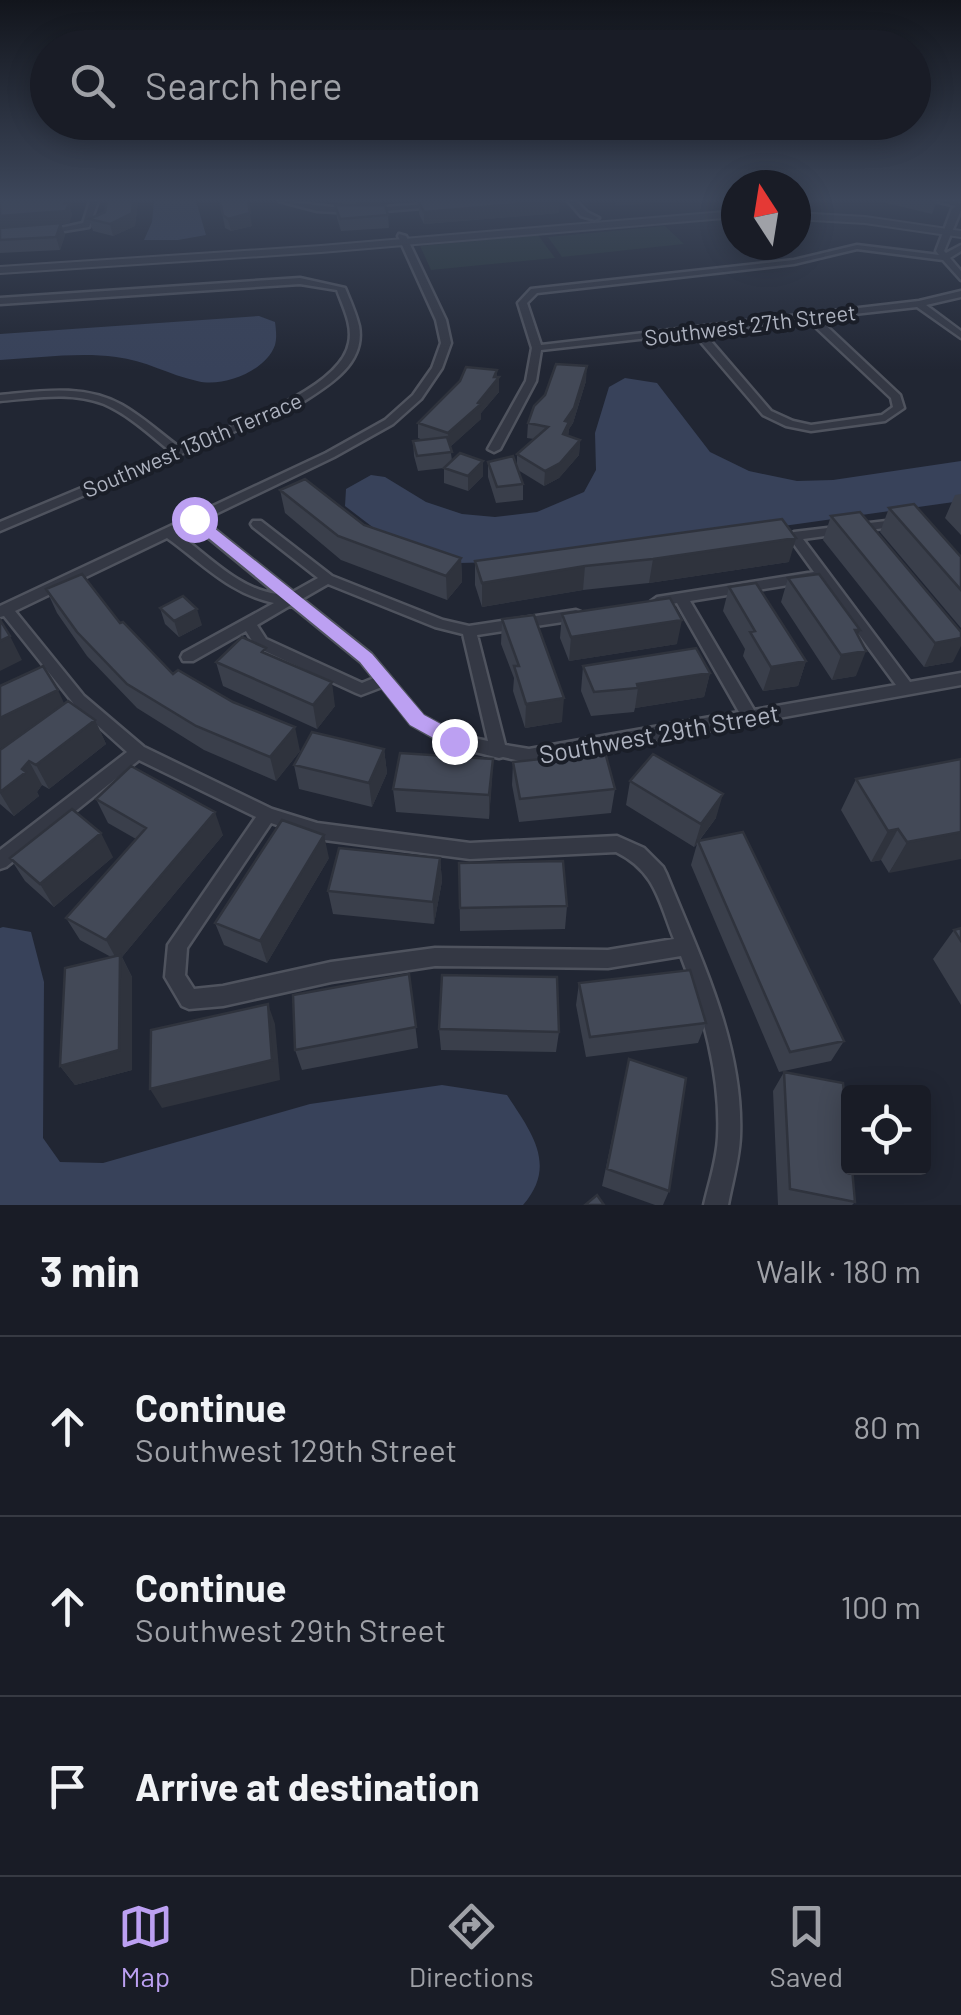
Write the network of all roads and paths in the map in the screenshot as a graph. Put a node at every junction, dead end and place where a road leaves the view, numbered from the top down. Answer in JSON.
{"nodes":[{"id":1,"x":131,"y":257,"type":"edge"},
{"id":2,"x":412,"y":257,"type":"edge"},
{"id":3,"x":814,"y":257,"type":"edge"},
{"id":4,"x":940,"y":257,"type":"edge"},
{"id":5,"x":946,"y":258,"type":"joint"},
{"id":6,"x":0,"y":266,"type":"edge"},
{"id":7,"x":961,"y":276,"type":"edge"},
{"id":8,"x":961,"y":294,"type":"edge"},
{"id":9,"x":0,"y":300,"type":"edge"},
{"id":10,"x":919,"y":304,"type":"junction"},
{"id":11,"x":811,"y":317,"type":"junction"},
{"id":12,"x":696,"y":330,"type":"junction"},
{"id":13,"x":961,"y":336,"type":"edge"},
{"id":14,"x":538,"y":348,"type":"junction"},
{"id":15,"x":0,"y":398,"type":"edge"},
{"id":16,"x":494,"y":449,"type":"dead end"},
{"id":17,"x":177,"y":451,"type":"junction"},
{"id":18,"x":923,"y":518,"type":"edge"},
{"id":19,"x":194,"y":519,"type":"junction"},
{"id":20,"x":256,"y":524,"type":"dead end"},
{"id":21,"x":0,"y":527,"type":"edge"},
{"id":22,"x":168,"y":532,"type":"junction"},
{"id":23,"x":224,"y":544,"type":"junction"},
{"id":24,"x":200,"y":556,"type":"junction"},
{"id":25,"x":243,"y":560,"type":"junction"},
{"id":26,"x":218,"y":573,"type":"junction"},
{"id":27,"x":822,"y":575,"type":"junction"},
{"id":28,"x":327,"y":579,"type":"junction"},
{"id":29,"x":681,"y":598,"type":"junction"},
{"id":30,"x":290,"y":600,"type":"junction"},
{"id":31,"x":642,"y":604,"type":"edge"},
{"id":32,"x":3,"y":611,"type":"edge"},
{"id":33,"x":584,"y":613,"type":"edge"},
{"id":34,"x":248,"y":622,"type":"junction"},
{"id":35,"x":469,"y":631,"type":"junction"},
{"id":36,"x":188,"y":657,"type":"dead end"},
{"id":37,"x":52,"y":664,"type":"junction"},
{"id":38,"x":34,"y":673,"type":"edge"},
{"id":39,"x":961,"y":679,"type":"edge"},
{"id":40,"x":386,"y":680,"type":"junction"},
{"id":41,"x":906,"y":688,"type":"junction"},
{"id":42,"x":750,"y":717,"type":"junction"},
{"id":43,"x":138,"y":752,"type":"junction"},
{"id":44,"x":499,"y":752,"type":"junction"},
{"id":45,"x":267,"y":814,"type":"junction"},
{"id":46,"x":638,"y":854,"type":"joint"},
{"id":47,"x":0,"y":861,"type":"edge"},
{"id":48,"x":686,"y":946,"type":"junction"},
{"id":49,"x":716,"y":1205,"type":"edge"}],
"edges":[{"from":1,"to":6,"type":"street"},
{"from":2,"to":19,"type":"street"},
{"from":3,"to":14,"type":"street"},
{"from":4,"to":5,"type":"street"},
{"from":5,"to":7,"type":"street"},
{"from":8,"to":10,"type":"street","name":"Southwest 27th Street"},
{"from":9,"to":17,"type":"street","name":"Southwest 130th Terrace"},
{"from":10,"to":11,"type":"street","name":"Southwest 27th Street"},
{"from":10,"to":13,"type":"street"},
{"from":11,"to":12,"type":"street","name":"Southwest 27th Street"},
{"from":11,"to":12,"type":"street"},
{"from":12,"to":14,"type":"street","name":"Southwest 27th Street"},
{"from":14,"to":16,"type":"street"},
{"from":15,"to":17,"type":"street"},
{"from":17,"to":21,"type":"street","name":"Southwest 130th Terrace"},
{"from":18,"to":27,"type":"street"},
{"from":19,"to":22,"type":"street"},
{"from":19,"to":23,"type":"street","name":"Southwest 29th Street"},
{"from":20,"to":28,"type":"street"},
{"from":22,"to":24,"type":"street"},
{"from":22,"to":32,"type":"street"},
{"from":23,"to":24,"type":"street"},
{"from":23,"to":25,"type":"street","name":"Southwest 29th Street"},
{"from":24,"to":26,"type":"street"},
{"from":25,"to":26,"type":"street"},
{"from":25,"to":30,"type":"street","name":"Southwest 29th Street"},
{"from":26,"to":30,"type":"street"},
{"from":27,"to":29,"type":"street"},
{"from":27,"to":41,"type":"street"},
{"from":28,"to":30,"type":"street"},
{"from":28,"to":35,"type":"street"},
{"from":29,"to":31,"type":"street"},
{"from":29,"to":42,"type":"street"},
{"from":30,"to":34,"type":"street"},
{"from":30,"to":40,"type":"street","name":"Southwest 29th Street"},
{"from":32,"to":37,"type":"street"},
{"from":33,"to":35,"type":"street"},
{"from":34,"to":36,"type":"street"},
{"from":34,"to":40,"type":"street"},
{"from":35,"to":44,"type":"street"},
{"from":37,"to":38,"type":"street"},
{"from":37,"to":43,"type":"street"},
{"from":39,"to":41,"type":"street","name":"Southwest 29th Street"},
{"from":40,"to":44,"type":"street","name":"Southwest 29th Street"},
{"from":41,"to":42,"type":"street","name":"Southwest 29th Street"},
{"from":42,"to":44,"type":"street","name":"Southwest 29th Street"},
{"from":43,"to":45,"type":"street"},
{"from":43,"to":47,"type":"street"},
{"from":45,"to":46,"type":"street"},
{"from":45,"to":48,"type":"street"},
{"from":46,"to":48,"type":"street"},
{"from":48,"to":49,"type":"street"}]}
